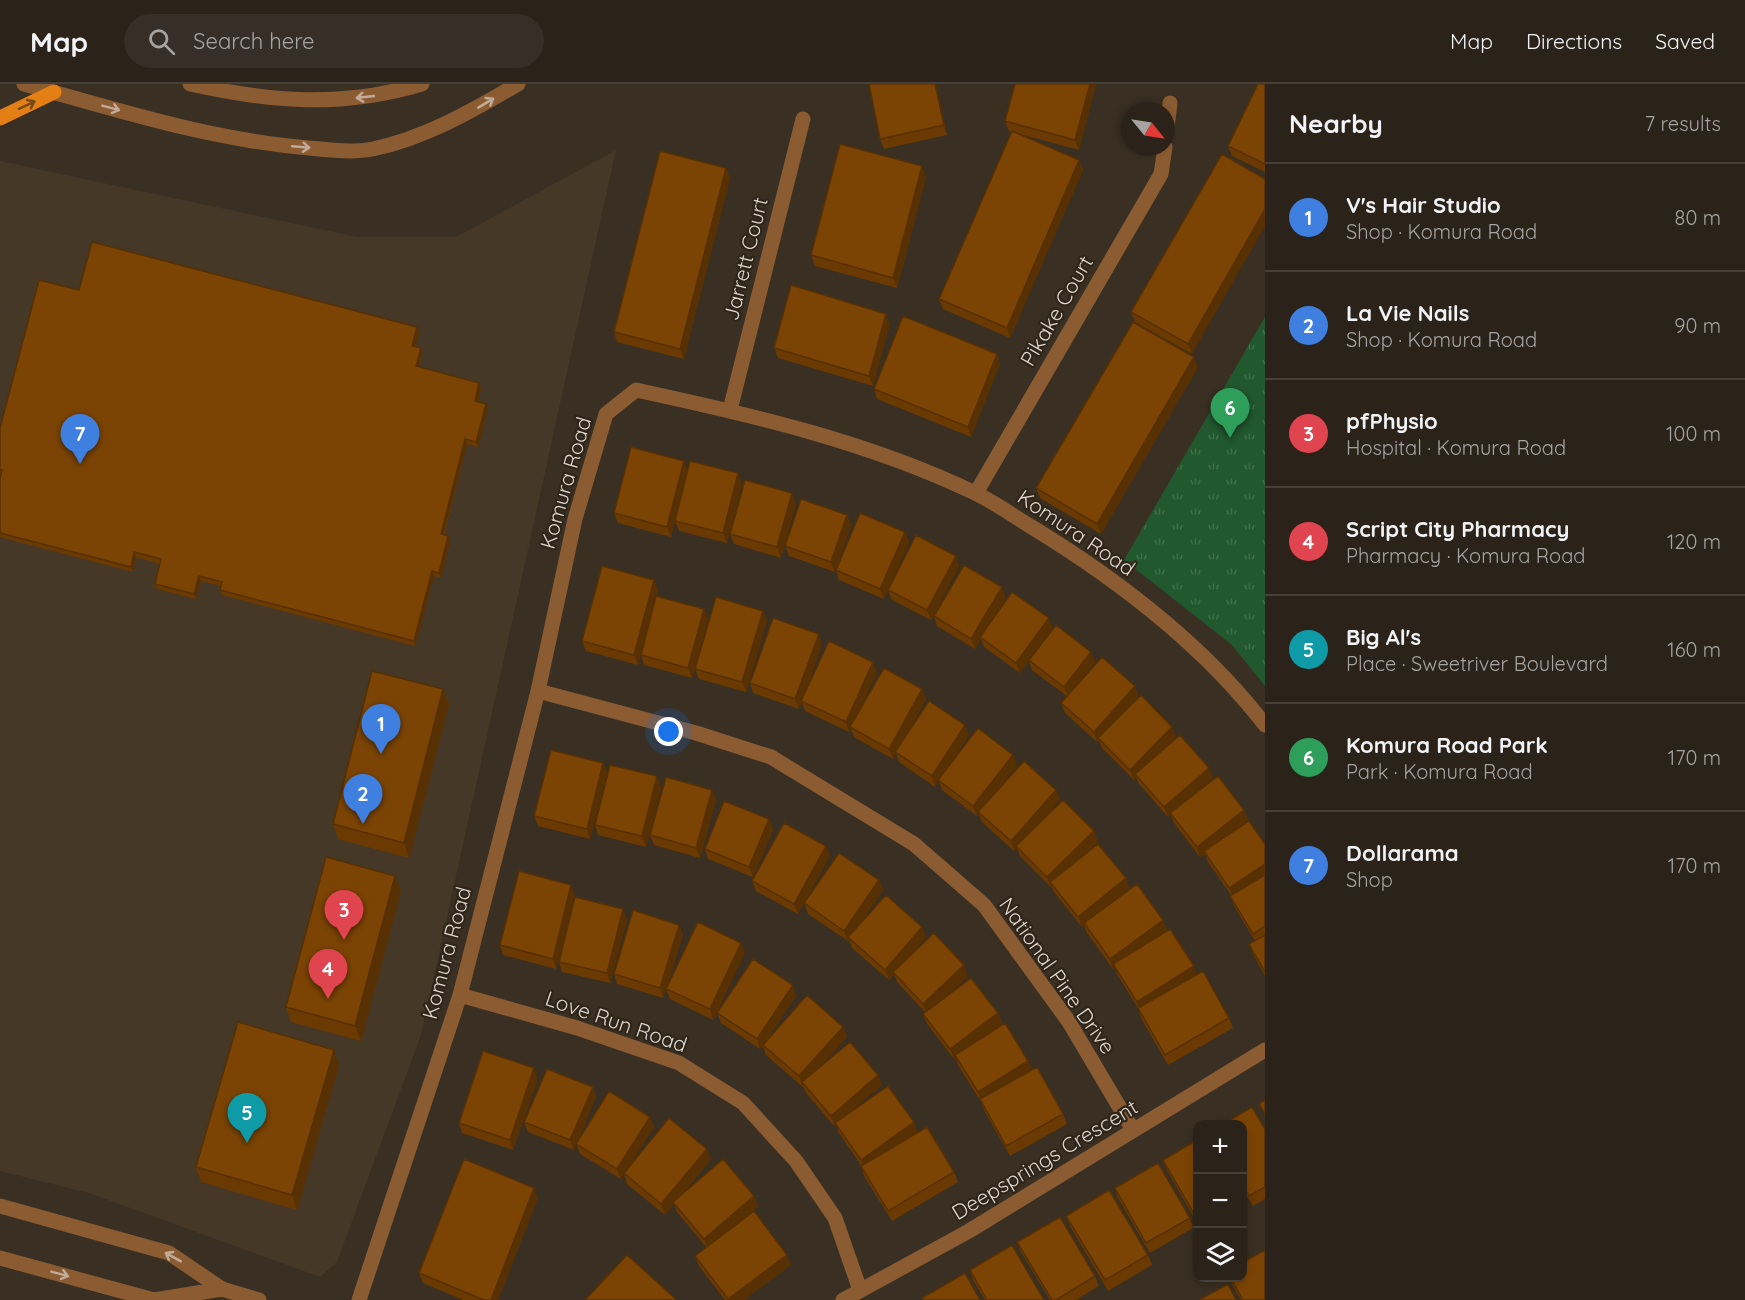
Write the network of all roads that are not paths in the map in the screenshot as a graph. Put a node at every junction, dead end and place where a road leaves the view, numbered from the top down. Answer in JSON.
{"nodes":[{"id":1,"x":24,"y":84,"type":"edge"},
{"id":2,"x":190,"y":84,"type":"edge"},
{"id":3,"x":422,"y":84,"type":"edge"},
{"id":4,"x":518,"y":84,"type":"edge"},
{"id":5,"x":54,"y":92,"type":"junction"},
{"id":6,"x":0,"y":118,"type":"edge"},
{"id":7,"x":803,"y":119,"type":"dead end"},
{"id":8,"x":1164,"y":156,"type":"edge"},
{"id":9,"x":730,"y":410,"type":"junction"},
{"id":10,"x":976,"y":493,"type":"junction"},
{"id":11,"x":538,"y":691,"type":"junction"},
{"id":12,"x":1265,"y":725,"type":"edge"},
{"id":13,"x":460,"y":995,"type":"junction"},
{"id":14,"x":1265,"y":1050,"type":"edge"},
{"id":15,"x":1133,"y":1130,"type":"junction"},
{"id":16,"x":0,"y":1206,"type":"edge"},
{"id":17,"x":0,"y":1258,"type":"edge"},
{"id":18,"x":222,"y":1289,"type":"junction"},
{"id":19,"x":860,"y":1290,"type":"junction"},
{"id":20,"x":259,"y":1300,"type":"edge"},
{"id":21,"x":359,"y":1300,"type":"edge"},
{"id":22,"x":843,"y":1300,"type":"edge"}],
"edges":[{"from":1,"to":5,"type":"street"},
{"from":3,"to":2,"type":"street","one_way":true},
{"from":5,"to":4,"type":"street","one_way":true},
{"from":6,"to":5,"type":"main road","one_way":true},
{"from":7,"to":9,"type":"street","name":"Jarrett Court"},
{"from":8,"to":10,"type":"street","name":"Pikake Court"},
{"from":9,"to":10,"type":"street","name":"Komura Road"},
{"from":9,"to":11,"type":"street","name":"Komura Road"},
{"from":10,"to":12,"type":"street","name":"Komura Road"},
{"from":11,"to":13,"type":"street","name":"Komura Road"},
{"from":11,"to":15,"type":"street","name":"National Pine Drive"},
{"from":13,"to":19,"type":"street","name":"Love Run Road"},
{"from":13,"to":21,"type":"street","name":"Komura Road"},
{"from":14,"to":15,"type":"street","name":"Deepsprings Crescent"},
{"from":15,"to":19,"type":"street","name":"Deepsprings Crescent"},
{"from":18,"to":16,"type":"street","one_way":true},
{"from":17,"to":18,"type":"street","one_way":true},
{"from":18,"to":20,"type":"street"},
{"from":19,"to":22,"type":"street","name":"Deepsprings Crescent"}]}
